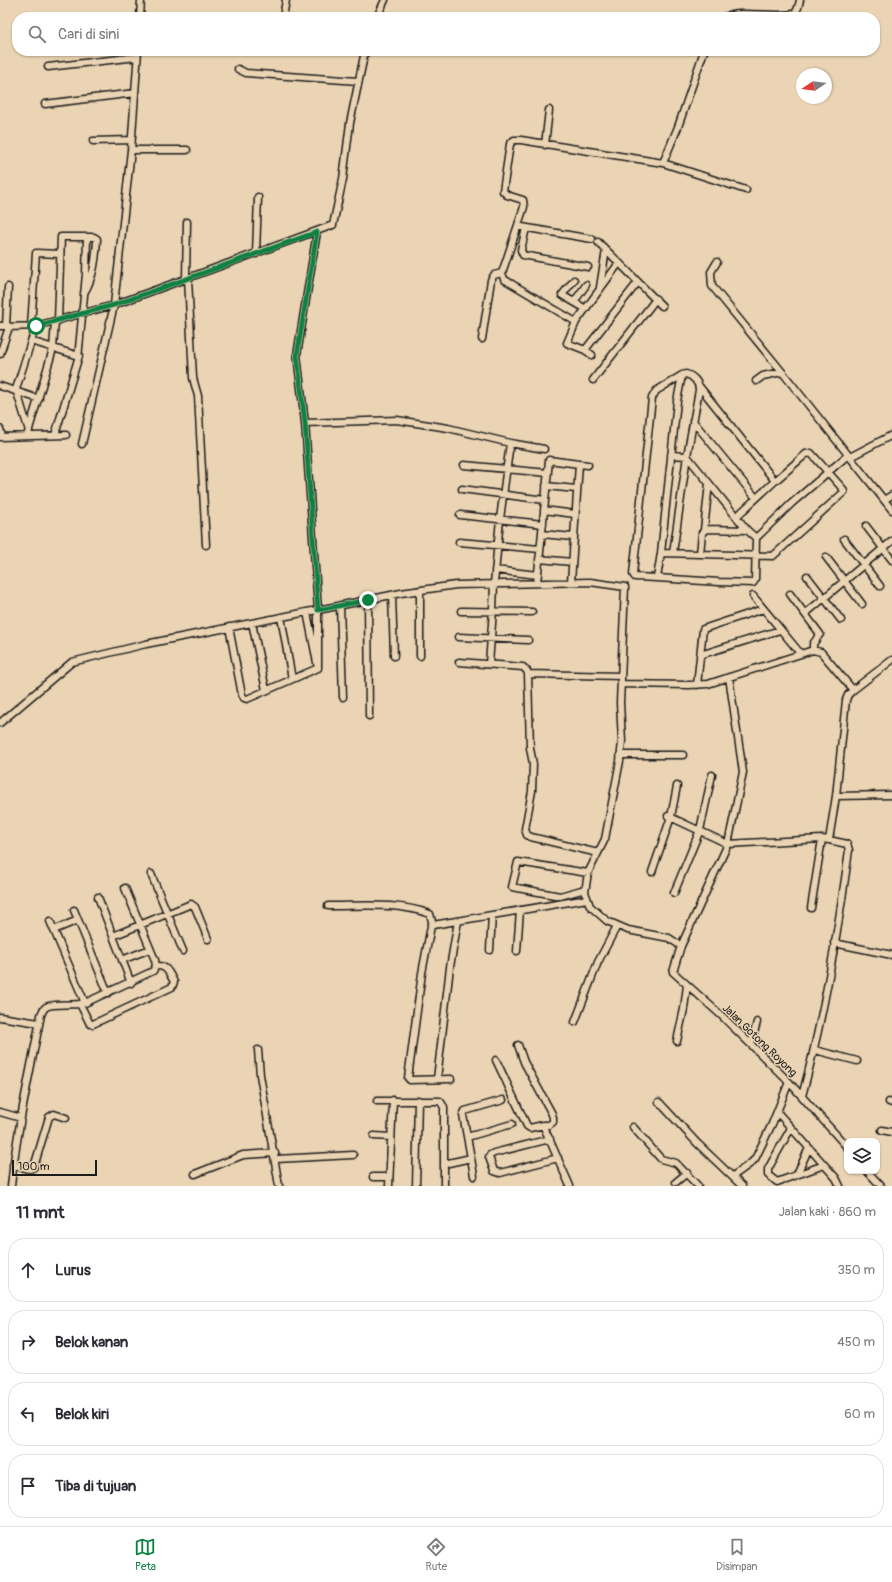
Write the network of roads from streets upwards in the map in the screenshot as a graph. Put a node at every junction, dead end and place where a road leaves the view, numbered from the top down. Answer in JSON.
{"nodes":[{"id":1,"x":141,"y":0,"type":"edge"},
{"id":2,"x":286,"y":0,"type":"edge"},
{"id":3,"x":385,"y":0,"type":"edge"},
{"id":4,"x":800,"y":0,"type":"edge"},
{"id":5,"x":140,"y":12,"type":"edge"},
{"id":6,"x":284,"y":12,"type":"edge"},
{"id":7,"x":379,"y":12,"type":"edge"},
{"id":8,"x":794,"y":12,"type":"edge"},
{"id":9,"x":124,"y":56,"type":"edge"},
{"id":10,"x":138,"y":56,"type":"edge"},
{"id":11,"x":364,"y":56,"type":"edge"},
{"id":12,"x":702,"y":56,"type":"edge"},
{"id":13,"x":48,"y":67,"type":"dead end"},
{"id":14,"x":238,"y":69,"type":"dead end"},
{"id":15,"x":358,"y":81,"type":"junction"},
{"id":16,"x":135,"y":93,"type":"junction"},
{"id":17,"x":45,"y":104,"type":"dead end"},
{"id":18,"x":549,"y":110,"type":"dead end"},
{"id":19,"x":131,"y":140,"type":"junction"},
{"id":20,"x":93,"y":141,"type":"dead end"},
{"id":21,"x":545,"y":144,"type":"junction"},
{"id":22,"x":131,"y":150,"type":"junction"},
{"id":23,"x":187,"y":150,"type":"dead end"},
{"id":24,"x":663,"y":163,"type":"junction"},
{"id":25,"x":746,"y":190,"type":"dead end"},
{"id":26,"x":258,"y":198,"type":"dead end"},
{"id":27,"x":187,"y":222,"type":"dead end"},
{"id":28,"x":518,"y":226,"type":"junction"},
{"id":29,"x":526,"y":228,"type":"junction"},
{"id":30,"x":317,"y":232,"type":"junction"},
{"id":31,"x":87,"y":237,"type":"junction"},
{"id":32,"x":606,"y":250,"type":"junction"},
{"id":33,"x":60,"y":254,"type":"junction"},
{"id":34,"x":256,"y":254,"type":"junction"},
{"id":35,"x":717,"y":262,"type":"dead end"},
{"id":36,"x":619,"y":263,"type":"junction"},
{"id":37,"x":588,"y":267,"type":"dead end"},
{"id":38,"x":502,"y":273,"type":"junction"},
{"id":39,"x":187,"y":279,"type":"junction"},
{"id":40,"x":574,"y":280,"type":"dead end"},
{"id":41,"x":638,"y":282,"type":"junction"},
{"id":42,"x":586,"y":285,"type":"dead end"},
{"id":43,"x":8,"y":287,"type":"dead end"},
{"id":44,"x":600,"y":289,"type":"junction"},
{"id":45,"x":84,"y":293,"type":"junction"},
{"id":46,"x":656,"y":299,"type":"junction"},
{"id":47,"x":574,"y":302,"type":"junction"},
{"id":48,"x":114,"y":305,"type":"junction"},
{"id":49,"x":662,"y":306,"type":"dead end"},
{"id":50,"x":586,"y":309,"type":"junction"},
{"id":51,"x":82,"y":315,"type":"junction"},
{"id":52,"x":56,"y":321,"type":"junction"},
{"id":53,"x":576,"y":322,"type":"junction"},
{"id":54,"x":33,"y":326,"type":"junction"},
{"id":55,"x":5,"y":327,"type":"edge"},
{"id":56,"x":482,"y":339,"type":"dead end"},
{"id":57,"x":31,"y":341,"type":"junction"},
{"id":58,"x":53,"y":349,"type":"junction"},
{"id":59,"x":585,"y":350,"type":"junction"},
{"id":60,"x":0,"y":353,"type":"edge"},
{"id":61,"x":592,"y":355,"type":"dead end"},
{"id":62,"x":79,"y":356,"type":"junction"},
{"id":63,"x":782,"y":372,"type":"junction"},
{"id":64,"x":682,"y":375,"type":"junction"},
{"id":65,"x":593,"y":380,"type":"dead end"},
{"id":66,"x":756,"y":381,"type":"dead end"},
{"id":67,"x":0,"y":386,"type":"edge"},
{"id":68,"x":699,"y":386,"type":"junction"},
{"id":69,"x":16,"y":392,"type":"junction"},
{"id":70,"x":39,"y":399,"type":"junction"},
{"id":71,"x":693,"y":421,"type":"junction"},
{"id":72,"x":305,"y":423,"type":"junction"},
{"id":73,"x":0,"y":429,"type":"edge"},
{"id":74,"x":28,"y":433,"type":"junction"},
{"id":75,"x":55,"y":435,"type":"junction"},
{"id":76,"x":66,"y":435,"type":"dead end"},
{"id":77,"x":892,"y":435,"type":"edge"},
{"id":78,"x":1,"y":437,"type":"edge"},
{"id":79,"x":510,"y":443,"type":"junction"},
{"id":80,"x":82,"y":444,"type":"dead end"},
{"id":81,"x":544,"y":449,"type":"dead end"},
{"id":82,"x":671,"y":455,"type":"junction"},
{"id":83,"x":687,"y":456,"type":"junction"},
{"id":84,"x":849,"y":456,"type":"junction"},
{"id":85,"x":579,"y":464,"type":"junction"},
{"id":86,"x":464,"y":465,"type":"dead end"},
{"id":87,"x":588,"y":465,"type":"dead end"},
{"id":88,"x":508,"y":470,"type":"junction"},
{"id":89,"x":828,"y":472,"type":"junction"},
{"id":90,"x":548,"y":473,"type":"junction"},
{"id":91,"x":775,"y":481,"type":"junction"},
{"id":92,"x":709,"y":483,"type":"junction"},
{"id":93,"x":546,"y":486,"type":"junction"},
{"id":94,"x":576,"y":488,"type":"junction"},
{"id":95,"x":462,"y":489,"type":"dead end"},
{"id":96,"x":504,"y":494,"type":"junction"},
{"id":97,"x":892,"y":494,"type":"edge"},
{"id":98,"x":756,"y":498,"type":"junction"},
{"id":99,"x":545,"y":500,"type":"junction"},
{"id":100,"x":884,"y":500,"type":"junction"},
{"id":101,"x":544,"y":510,"type":"junction"},
{"id":102,"x":892,"y":510,"type":"edge"},
{"id":103,"x":575,"y":514,"type":"junction"},
{"id":104,"x":460,"y":515,"type":"dead end"},
{"id":105,"x":736,"y":517,"type":"junction"},
{"id":106,"x":500,"y":519,"type":"junction"},
{"id":107,"x":543,"y":524,"type":"junction"},
{"id":108,"x":866,"y":526,"type":"dead end"},
{"id":109,"x":704,"y":530,"type":"junction"},
{"id":110,"x":747,"y":530,"type":"junction"},
{"id":111,"x":542,"y":534,"type":"junction"},
{"id":112,"x":573,"y":537,"type":"junction"},
{"id":113,"x":756,"y":538,"type":"junction"},
{"id":114,"x":844,"y":539,"type":"dead end"},
{"id":115,"x":892,"y":541,"type":"edge"},
{"id":116,"x":459,"y":542,"type":"dead end"},
{"id":117,"x":206,"y":545,"type":"dead end"},
{"id":118,"x":498,"y":546,"type":"junction"},
{"id":119,"x":884,"y":548,"type":"junction"},
{"id":120,"x":540,"y":549,"type":"junction"},
{"id":121,"x":661,"y":553,"type":"junction"},
{"id":122,"x":673,"y":553,"type":"junction"},
{"id":123,"x":700,"y":554,"type":"junction"},
{"id":124,"x":755,"y":555,"type":"junction"},
{"id":125,"x":826,"y":557,"type":"dead end"},
{"id":126,"x":539,"y":559,"type":"junction"},
{"id":127,"x":892,"y":560,"type":"edge"},
{"id":128,"x":572,"y":562,"type":"junction"},
{"id":129,"x":864,"y":565,"type":"junction"},
{"id":130,"x":495,"y":570,"type":"junction"},
{"id":131,"x":538,"y":574,"type":"junction"},
{"id":132,"x":807,"y":576,"type":"dead end"},
{"id":133,"x":657,"y":578,"type":"junction"},
{"id":134,"x":844,"y":581,"type":"junction"},
{"id":135,"x":571,"y":582,"type":"junction"},
{"id":136,"x":537,"y":583,"type":"junction"},
{"id":137,"x":494,"y":584,"type":"junction"},
{"id":138,"x":880,"y":586,"type":"dead end"},
{"id":139,"x":420,"y":590,"type":"junction"},
{"id":140,"x":790,"y":594,"type":"dead end"},
{"id":141,"x":392,"y":595,"type":"junction"},
{"id":142,"x":753,"y":596,"type":"dead end"},
{"id":143,"x":824,"y":598,"type":"junction"},
{"id":144,"x":368,"y":600,"type":"junction"},
{"id":145,"x":862,"y":604,"type":"dead end"},
{"id":146,"x":340,"y":605,"type":"junction"},
{"id":147,"x":763,"y":609,"type":"junction"},
{"id":148,"x":318,"y":610,"type":"junction"},
{"id":149,"x":493,"y":610,"type":"junction"},
{"id":150,"x":461,"y":611,"type":"dead end"},
{"id":151,"x":307,"y":612,"type":"junction"},
{"id":152,"x":532,"y":612,"type":"dead end"},
{"id":153,"x":805,"y":614,"type":"junction"},
{"id":154,"x":281,"y":617,"type":"junction"},
{"id":155,"x":841,"y":620,"type":"dead end"},
{"id":156,"x":252,"y":623,"type":"junction"},
{"id":157,"x":229,"y":628,"type":"junction"},
{"id":158,"x":780,"y":630,"type":"junction"},
{"id":159,"x":460,"y":637,"type":"dead end"},
{"id":160,"x":491,"y":638,"type":"junction"},
{"id":161,"x":528,"y":640,"type":"dead end"},
{"id":162,"x":813,"y":650,"type":"junction"},
{"id":163,"x":800,"y":653,"type":"junction"},
{"id":164,"x":700,"y":655,"type":"junction"},
{"id":165,"x":394,"y":656,"type":"dead end"},
{"id":166,"x":420,"y":656,"type":"dead end"},
{"id":167,"x":892,"y":660,"type":"edge"},
{"id":168,"x":459,"y":662,"type":"dead end"},
{"id":169,"x":489,"y":664,"type":"junction"},
{"id":170,"x":318,"y":668,"type":"junction"},
{"id":171,"x":528,"y":674,"type":"junction"},
{"id":172,"x":621,"y":676,"type":"junction"},
{"id":173,"x":729,"y":677,"type":"junction"},
{"id":174,"x":292,"y":679,"type":"junction"},
{"id":175,"x":621,"y":684,"type":"junction"},
{"id":176,"x":697,"y":685,"type":"junction"},
{"id":177,"x":266,"y":690,"type":"junction"},
{"id":178,"x":853,"y":690,"type":"junction"},
{"id":179,"x":343,"y":697,"type":"dead end"},
{"id":180,"x":369,"y":716,"type":"dead end"},
{"id":181,"x":0,"y":723,"type":"edge"},
{"id":182,"x":620,"y":755,"type":"junction"},
{"id":183,"x":683,"y":755,"type":"dead end"},
{"id":184,"x":712,"y":775,"type":"dead end"},
{"id":185,"x":677,"y":786,"type":"dead end"},
{"id":186,"x":892,"y":795,"type":"edge"},
{"id":187,"x":836,"y":796,"type":"junction"},
{"id":188,"x":669,"y":816,"type":"junction"},
{"id":189,"x":700,"y":830,"type":"junction"},
{"id":190,"x":822,"y":839,"type":"junction"},
{"id":191,"x":829,"y":840,"type":"junction"},
{"id":192,"x":728,"y":844,"type":"junction"},
{"id":193,"x":598,"y":853,"type":"junction"},
{"id":194,"x":652,"y":872,"type":"dead end"},
{"id":195,"x":588,"y":873,"type":"junction"},
{"id":196,"x":151,"y":874,"type":"dead end"},
{"id":197,"x":125,"y":888,"type":"dead end"},
{"id":198,"x":585,"y":889,"type":"junction"},
{"id":199,"x":674,"y":893,"type":"dead end"},
{"id":200,"x":98,"y":897,"type":"dead end"},
{"id":201,"x":587,"y":899,"type":"junction"},
{"id":202,"x":328,"y":906,"type":"dead end"},
{"id":203,"x":811,"y":908,"type":"dead end"},
{"id":204,"x":74,"y":910,"type":"dead end"},
{"id":205,"x":520,"y":910,"type":"junction"},
{"id":206,"x":167,"y":914,"type":"junction"},
{"id":207,"x":492,"y":915,"type":"junction"},
{"id":208,"x":78,"y":920,"type":"junction"},
{"id":209,"x":50,"y":921,"type":"dead end"},
{"id":210,"x":458,"y":921,"type":"junction"},
{"id":211,"x":140,"y":924,"type":"junction"},
{"id":212,"x":433,"y":925,"type":"junction"},
{"id":213,"x":617,"y":926,"type":"junction"},
{"id":214,"x":54,"y":930,"type":"junction"},
{"id":215,"x":113,"y":936,"type":"junction"},
{"id":216,"x":208,"y":939,"type":"dead end"},
{"id":217,"x":834,"y":943,"type":"junction"},
{"id":218,"x":681,"y":946,"type":"junction"},
{"id":219,"x":150,"y":948,"type":"junction"},
{"id":220,"x":490,"y":950,"type":"dead end"},
{"id":221,"x":183,"y":951,"type":"dead end"},
{"id":222,"x":517,"y":951,"type":"dead end"},
{"id":223,"x":892,"y":955,"type":"edge"},
{"id":224,"x":122,"y":960,"type":"junction"},
{"id":225,"x":156,"y":966,"type":"junction"},
{"id":226,"x":131,"y":983,"type":"junction"},
{"id":227,"x":687,"y":985,"type":"junction"},
{"id":228,"x":108,"y":993,"type":"junction"},
{"id":229,"x":82,"y":1004,"type":"junction"},
{"id":230,"x":0,"y":1011,"type":"edge"},
{"id":231,"x":1,"y":1017,"type":"edge"},
{"id":232,"x":575,"y":1022,"type":"dead end"},
{"id":233,"x":757,"y":1022,"type":"dead end"},
{"id":234,"x":39,"y":1023,"type":"junction"},
{"id":235,"x":677,"y":1041,"type":"dead end"},
{"id":236,"x":751,"y":1044,"type":"junction"},
{"id":237,"x":518,"y":1046,"type":"dead end"},
{"id":238,"x":258,"y":1050,"type":"dead end"},
{"id":239,"x":815,"y":1050,"type":"junction"},
{"id":240,"x":496,"y":1060,"type":"dead end"},
{"id":241,"x":856,"y":1061,"type":"dead end"},
{"id":242,"x":437,"y":1079,"type":"junction"},
{"id":243,"x":450,"y":1079,"type":"dead end"},
{"id":244,"x":789,"y":1082,"type":"junction"},
{"id":245,"x":802,"y":1096,"type":"junction"},
{"id":246,"x":393,"y":1100,"type":"junction"},
{"id":247,"x":418,"y":1100,"type":"junction"},
{"id":248,"x":503,"y":1100,"type":"dead end"},
{"id":249,"x":377,"y":1101,"type":"dead end"},
{"id":250,"x":659,"y":1102,"type":"dead end"},
{"id":251,"x":0,"y":1112,"type":"edge"},
{"id":252,"x":777,"y":1112,"type":"junction"},
{"id":253,"x":22,"y":1118,"type":"junction"},
{"id":254,"x":66,"y":1118,"type":"dead end"},
{"id":255,"x":512,"y":1124,"type":"dead end"},
{"id":256,"x":543,"y":1125,"type":"junction"},
{"id":257,"x":633,"y":1127,"type":"dead end"},
{"id":258,"x":791,"y":1128,"type":"junction"},
{"id":259,"x":882,"y":1130,"type":"dead end"},
{"id":260,"x":892,"y":1132,"type":"edge"},
{"id":261,"x":374,"y":1136,"type":"dead end"},
{"id":262,"x":391,"y":1137,"type":"junction"},
{"id":263,"x":468,"y":1137,"type":"junction"},
{"id":264,"x":550,"y":1139,"type":"junction"},
{"id":265,"x":844,"y":1144,"type":"edge"},
{"id":266,"x":809,"y":1148,"type":"junction"},
{"id":267,"x":352,"y":1155,"type":"dead end"},
{"id":268,"x":275,"y":1156,"type":"junction"},
{"id":269,"x":471,"y":1158,"type":"junction"},
{"id":270,"x":558,"y":1158,"type":"junction"},
{"id":271,"x":444,"y":1164,"type":"junction"},
{"id":272,"x":13,"y":1165,"type":"junction"},
{"id":273,"x":824,"y":1165,"type":"junction"},
{"id":274,"x":687,"y":1173,"type":"junction"},
{"id":275,"x":195,"y":1174,"type":"dead end"},
{"id":276,"x":796,"y":1174,"type":"junction"},
{"id":277,"x":870,"y":1174,"type":"edge"},
{"id":278,"x":474,"y":1176,"type":"dead end"},
{"id":279,"x":733,"y":1176,"type":"junction"},
{"id":280,"x":373,"y":1177,"type":"dead end"},
{"id":281,"x":389,"y":1177,"type":"junction"},
{"id":282,"x":676,"y":1182,"type":"dead end"},
{"id":283,"x":11,"y":1186,"type":"edge"},
{"id":284,"x":279,"y":1186,"type":"edge"},
{"id":285,"x":389,"y":1186,"type":"edge"},
{"id":286,"x":416,"y":1186,"type":"edge"},
{"id":287,"x":444,"y":1186,"type":"edge"},
{"id":288,"x":570,"y":1186,"type":"edge"},
{"id":289,"x":698,"y":1186,"type":"edge"},
{"id":290,"x":742,"y":1186,"type":"edge"},
{"id":291,"x":840,"y":1186,"type":"edge"},
{"id":292,"x":880,"y":1186,"type":"edge"}],
"edges":[{"from":1,"to":5,"type":"street"},
{"from":2,"to":6,"type":"street"},
{"from":3,"to":7,"type":"street"},
{"from":4,"to":8,"type":"street"},
{"from":9,"to":13,"type":"street"},
{"from":10,"to":16,"type":"street"},
{"from":11,"to":15,"type":"street"},
{"from":12,"to":24,"type":"street"},
{"from":14,"to":15,"type":"street"},
{"from":15,"to":30,"type":"street"},
{"from":16,"to":17,"type":"street"},
{"from":16,"to":19,"type":"street"},
{"from":18,"to":21,"type":"street"},
{"from":19,"to":20,"type":"street"},
{"from":19,"to":22,"type":"street"},
{"from":21,"to":24,"type":"street"},
{"from":21,"to":28,"type":"street"},
{"from":22,"to":23,"type":"street"},
{"from":22,"to":48,"type":"street"},
{"from":24,"to":25,"type":"street"},
{"from":26,"to":34,"type":"street"},
{"from":27,"to":39,"type":"street"},
{"from":28,"to":29,"type":"street"},
{"from":28,"to":38,"type":"street"},
{"from":29,"to":32,"type":"street"},
{"from":29,"to":37,"type":"street"},
{"from":30,"to":34,"type":"street"},
{"from":30,"to":72,"type":"street"},
{"from":31,"to":33,"type":"street"},
{"from":31,"to":45,"type":"street"},
{"from":31,"to":45,"type":"street"},
{"from":32,"to":36,"type":"street"},
{"from":32,"to":44,"type":"street"},
{"from":33,"to":52,"type":"street"},
{"from":33,"to":54,"type":"street"},
{"from":34,"to":39,"type":"street"},
{"from":35,"to":63,"type":"street"},
{"from":36,"to":41,"type":"street"},
{"from":36,"to":44,"type":"street"},
{"from":38,"to":53,"type":"street"},
{"from":38,"to":56,"type":"street"},
{"from":39,"to":48,"type":"street"},
{"from":39,"to":117,"type":"street"},
{"from":40,"to":47,"type":"street"},
{"from":41,"to":46,"type":"street"},
{"from":41,"to":59,"type":"street"},
{"from":42,"to":47,"type":"street"},
{"from":43,"to":55,"type":"street"},
{"from":44,"to":50,"type":"street"},
{"from":45,"to":51,"type":"street"},
{"from":46,"to":49,"type":"street"},
{"from":46,"to":65,"type":"street"},
{"from":47,"to":50,"type":"street"},
{"from":48,"to":51,"type":"street"},
{"from":48,"to":80,"type":"street"},
{"from":50,"to":53,"type":"street"},
{"from":51,"to":52,"type":"street"},
{"from":51,"to":62,"type":"street"},
{"from":52,"to":54,"type":"street"},
{"from":52,"to":58,"type":"street"},
{"from":53,"to":59,"type":"street"},
{"from":54,"to":55,"type":"street"},
{"from":54,"to":57,"type":"street"},
{"from":55,"to":60,"type":"street"},
{"from":57,"to":58,"type":"street"},
{"from":57,"to":69,"type":"street"},
{"from":58,"to":62,"type":"street"},
{"from":58,"to":70,"type":"street"},
{"from":59,"to":61,"type":"street"},
{"from":62,"to":75,"type":"street"},
{"from":63,"to":66,"type":"street"},
{"from":63,"to":84,"type":"street"},
{"from":64,"to":68,"type":"street"},
{"from":64,"to":82,"type":"street"},
{"from":64,"to":133,"type":"street"},
{"from":67,"to":69,"type":"street"},
{"from":68,"to":71,"type":"street"},
{"from":68,"to":91,"type":"street"},
{"from":69,"to":70,"type":"street"},
{"from":69,"to":74,"type":"street"},
{"from":70,"to":74,"type":"street"},
{"from":71,"to":83,"type":"street"},
{"from":71,"to":98,"type":"street"},
{"from":72,"to":79,"type":"street"},
{"from":72,"to":148,"type":"street"},
{"from":73,"to":78,"type":"street"},
{"from":74,"to":75,"type":"street"},
{"from":74,"to":78,"type":"street"},
{"from":75,"to":76,"type":"street"},
{"from":77,"to":84,"type":"street"},
{"from":79,"to":81,"type":"street"},
{"from":79,"to":88,"type":"street"},
{"from":82,"to":83,"type":"street"},
{"from":82,"to":121,"type":"street"},
{"from":83,"to":92,"type":"street"},
{"from":83,"to":122,"type":"street"},
{"from":84,"to":89,"type":"street"},
{"from":84,"to":100,"type":"street"},
{"from":85,"to":87,"type":"street"},
{"from":85,"to":90,"type":"street"},
{"from":85,"to":94,"type":"street"},
{"from":86,"to":88,"type":"street"},
{"from":88,"to":90,"type":"street"},
{"from":88,"to":96,"type":"street"},
{"from":89,"to":91,"type":"street"},
{"from":89,"to":113,"type":"street"},
{"from":89,"to":124,"type":"street"},
{"from":90,"to":93,"type":"street"},
{"from":91,"to":98,"type":"street"},
{"from":92,"to":105,"type":"street"},
{"from":92,"to":109,"type":"street"},
{"from":93,"to":94,"type":"street"},
{"from":93,"to":99,"type":"street"},
{"from":94,"to":103,"type":"street"},
{"from":95,"to":96,"type":"street"},
{"from":96,"to":99,"type":"street"},
{"from":96,"to":106,"type":"street"},
{"from":97,"to":100,"type":"street"},
{"from":98,"to":105,"type":"street"},
{"from":99,"to":101,"type":"street"},
{"from":100,"to":102,"type":"street"},
{"from":101,"to":103,"type":"street"},
{"from":101,"to":107,"type":"street"},
{"from":103,"to":112,"type":"street"},
{"from":104,"to":106,"type":"street"},
{"from":105,"to":110,"type":"street"},
{"from":106,"to":107,"type":"street"},
{"from":106,"to":118,"type":"street"},
{"from":107,"to":111,"type":"street"},
{"from":108,"to":119,"type":"street"},
{"from":109,"to":110,"type":"street"},
{"from":109,"to":123,"type":"street"},
{"from":110,"to":113,"type":"street"},
{"from":111,"to":112,"type":"street"},
{"from":111,"to":120,"type":"street"},
{"from":112,"to":128,"type":"street"},
{"from":113,"to":124,"type":"street"},
{"from":114,"to":129,"type":"street"},
{"from":115,"to":119,"type":"street"},
{"from":116,"to":118,"type":"street"},
{"from":118,"to":120,"type":"street"},
{"from":118,"to":130,"type":"street"},
{"from":119,"to":127,"type":"street"},
{"from":119,"to":129,"type":"street"},
{"from":120,"to":126,"type":"street"},
{"from":121,"to":122,"type":"street"},
{"from":121,"to":133,"type":"street"},
{"from":122,"to":123,"type":"street"},
{"from":123,"to":124,"type":"street"},
{"from":124,"to":133,"type":"street"},
{"from":125,"to":134,"type":"street"},
{"from":126,"to":128,"type":"street"},
{"from":126,"to":131,"type":"street"},
{"from":128,"to":135,"type":"street"},
{"from":129,"to":134,"type":"street"},
{"from":129,"to":138,"type":"street"},
{"from":130,"to":131,"type":"street"},
{"from":130,"to":137,"type":"street"},
{"from":131,"to":136,"type":"street"},
{"from":132,"to":143,"type":"street"},
{"from":134,"to":143,"type":"street"},
{"from":134,"to":145,"type":"street"},
{"from":135,"to":136,"type":"street"},
{"from":135,"to":172,"type":"street"},
{"from":136,"to":137,"type":"street"},
{"from":137,"to":139,"type":"street"},
{"from":137,"to":149,"type":"street"},
{"from":139,"to":141,"type":"street"},
{"from":139,"to":166,"type":"street"},
{"from":140,"to":153,"type":"street"},
{"from":141,"to":144,"type":"street"},
{"from":141,"to":165,"type":"street"},
{"from":142,"to":147,"type":"street"},
{"from":143,"to":153,"type":"street"},
{"from":143,"to":155,"type":"street"},
{"from":144,"to":146,"type":"street"},
{"from":144,"to":180,"type":"street"},
{"from":146,"to":148,"type":"street"},
{"from":146,"to":179,"type":"street"},
{"from":147,"to":158,"type":"street"},
{"from":147,"to":164,"type":"street"},
{"from":148,"to":151,"type":"street"},
{"from":148,"to":170,"type":"street"},
{"from":149,"to":150,"type":"street"},
{"from":149,"to":152,"type":"street"},
{"from":149,"to":160,"type":"street"},
{"from":151,"to":154,"type":"street"},
{"from":151,"to":170,"type":"street"},
{"from":153,"to":162,"type":"street"},
{"from":154,"to":156,"type":"street"},
{"from":154,"to":174,"type":"street"},
{"from":156,"to":157,"type":"street"},
{"from":156,"to":177,"type":"street"},
{"from":157,"to":177,"type":"street"},
{"from":157,"to":181,"type":"street"},
{"from":158,"to":163,"type":"street"},
{"from":158,"to":164,"type":"street"},
{"from":159,"to":160,"type":"street"},
{"from":160,"to":161,"type":"street"},
{"from":160,"to":169,"type":"street"},
{"from":162,"to":163,"type":"street"},
{"from":162,"to":178,"type":"street"},
{"from":163,"to":173,"type":"street"},
{"from":164,"to":176,"type":"street"},
{"from":167,"to":178,"type":"street"},
{"from":168,"to":169,"type":"street"},
{"from":169,"to":171,"type":"street"},
{"from":170,"to":174,"type":"street"},
{"from":171,"to":172,"type":"street"},
{"from":171,"to":193,"type":"street"},
{"from":172,"to":175,"type":"street"},
{"from":173,"to":176,"type":"street"},
{"from":173,"to":192,"type":"street"},
{"from":174,"to":177,"type":"street"},
{"from":175,"to":176,"type":"street"},
{"from":175,"to":182,"type":"street"},
{"from":178,"to":187,"type":"street"},
{"from":182,"to":183,"type":"street"},
{"from":182,"to":193,"type":"street"},
{"from":184,"to":189,"type":"street"},
{"from":185,"to":188,"type":"street"},
{"from":186,"to":187,"type":"street"},
{"from":187,"to":191,"type":"street"},
{"from":188,"to":189,"type":"street"},
{"from":188,"to":194,"type":"street"},
{"from":189,"to":192,"type":"street"},
{"from":189,"to":199,"type":"street"},
{"from":190,"to":191,"type":"street"},
{"from":190,"to":192,"type":"street"},
{"from":190,"to":203,"type":"street"},
{"from":191,"to":217,"type":"street"},
{"from":192,"to":218,"type":"street"},
{"from":193,"to":195,"type":"street"},
{"from":195,"to":198,"type":"street"},
{"from":195,"to":198,"type":"street"},
{"from":196,"to":206,"type":"street"},
{"from":197,"to":211,"type":"street"},
{"from":198,"to":201,"type":"street"},
{"from":200,"to":215,"type":"street"},
{"from":201,"to":205,"type":"street"},
{"from":201,"to":213,"type":"street"},
{"from":202,"to":212,"type":"street"},
{"from":204,"to":208,"type":"street"},
{"from":205,"to":207,"type":"street"},
{"from":205,"to":222,"type":"street"},
{"from":206,"to":211,"type":"street"},
{"from":206,"to":216,"type":"street"},
{"from":206,"to":221,"type":"street"},
{"from":207,"to":210,"type":"street"},
{"from":207,"to":220,"type":"street"},
{"from":208,"to":214,"type":"street"},
{"from":208,"to":228,"type":"street"},
{"from":209,"to":214,"type":"street"},
{"from":210,"to":212,"type":"street"},
{"from":210,"to":242,"type":"street"},
{"from":211,"to":215,"type":"street"},
{"from":211,"to":219,"type":"street"},
{"from":212,"to":242,"type":"street"},
{"from":213,"to":218,"type":"street"},
{"from":213,"to":232,"type":"street"},
{"from":214,"to":229,"type":"street"},
{"from":215,"to":224,"type":"street"},
{"from":217,"to":223,"type":"street"},
{"from":217,"to":239,"type":"street"},
{"from":218,"to":227,"type":"street","name":"Jalan Gotong Royong"},
{"from":219,"to":224,"type":"street"},
{"from":219,"to":225,"type":"street"},
{"from":224,"to":226,"type":"street"},
{"from":225,"to":226,"type":"street"},
{"from":225,"to":229,"type":"street"},
{"from":226,"to":228,"type":"street"},
{"from":227,"to":235,"type":"street"},
{"from":227,"to":236,"type":"street","name":"Jalan Gotong Royong"},
{"from":228,"to":229,"type":"street"},
{"from":229,"to":234,"type":"street"},
{"from":230,"to":231,"type":"street"},
{"from":231,"to":234,"type":"street"},
{"from":233,"to":236,"type":"street"},
{"from":234,"to":253,"type":"street"},
{"from":236,"to":244,"type":"street","name":"Jalan Gotong Royong"},
{"from":237,"to":256,"type":"street"},
{"from":238,"to":268,"type":"street"},
{"from":239,"to":241,"type":"street"},
{"from":239,"to":245,"type":"street"},
{"from":240,"to":256,"type":"street"},
{"from":242,"to":243,"type":"street"},
{"from":244,"to":245,"type":"street","name":"Jalan Gotong Royong"},
{"from":244,"to":252,"type":"street"},
{"from":245,"to":265,"type":"street","name":"Jalan Gotong Royong"},
{"from":246,"to":247,"type":"street"},
{"from":246,"to":249,"type":"street"},
{"from":246,"to":262,"type":"street"},
{"from":247,"to":271,"type":"street"},
{"from":247,"to":286,"type":"street"},
{"from":248,"to":263,"type":"street"},
{"from":250,"to":279,"type":"street"},
{"from":251,"to":253,"type":"street"},
{"from":252,"to":258,"type":"street"},
{"from":252,"to":279,"type":"street"},
{"from":253,"to":272,"type":"street"},
{"from":254,"to":272,"type":"street"},
{"from":255,"to":263,"type":"street"},
{"from":256,"to":264,"type":"street"},
{"from":257,"to":274,"type":"street"},
{"from":258,"to":266,"type":"street"},
{"from":258,"to":276,"type":"street"},
{"from":259,"to":260,"type":"street"},
{"from":261,"to":262,"type":"street"},
{"from":262,"to":281,"type":"street"},
{"from":263,"to":269,"type":"street"},
{"from":264,"to":270,"type":"street"},
{"from":264,"to":270,"type":"street"},
{"from":266,"to":273,"type":"street"},
{"from":266,"to":276,"type":"street"},
{"from":267,"to":268,"type":"street"},
{"from":268,"to":275,"type":"street"},
{"from":268,"to":284,"type":"street"},
{"from":269,"to":271,"type":"street"},
{"from":269,"to":278,"type":"street"},
{"from":270,"to":288,"type":"street"},
{"from":271,"to":287,"type":"street"},
{"from":272,"to":283,"type":"street"},
{"from":273,"to":276,"type":"street"},
{"from":273,"to":291,"type":"street"},
{"from":274,"to":282,"type":"street"},
{"from":274,"to":289,"type":"street"},
{"from":277,"to":292,"type":"street"},
{"from":279,"to":290,"type":"street"},
{"from":280,"to":281,"type":"street"},
{"from":281,"to":285,"type":"street"}]}
